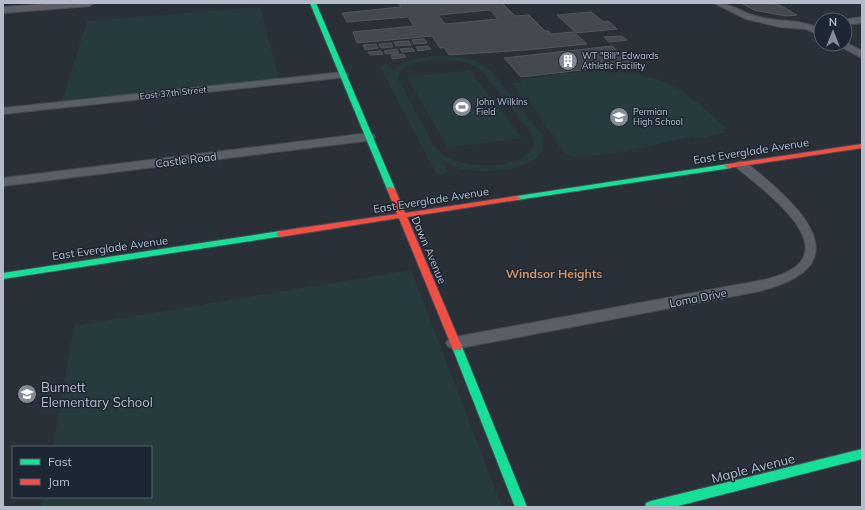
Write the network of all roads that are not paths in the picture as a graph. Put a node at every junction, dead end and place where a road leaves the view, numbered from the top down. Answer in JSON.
{"nodes":[{"id":1,"x":90,"y":3,"type":"edge"},
{"id":2,"x":314,"y":3,"type":"edge"},
{"id":3,"x":718,"y":3,"type":"edge"},
{"id":4,"x":3,"y":10,"type":"edge"},
{"id":5,"x":813,"y":25,"type":"edge"},
{"id":6,"x":808,"y":26,"type":"junction"},
{"id":7,"x":813,"y":29,"type":"edge"},
{"id":8,"x":761,"y":30,"type":"dead end"},
{"id":9,"x":853,"y":50,"type":"edge"},
{"id":10,"x":862,"y":55,"type":"edge"},
{"id":11,"x":344,"y":75,"type":"junction"},
{"id":12,"x":3,"y":111,"type":"edge"},
{"id":13,"x":369,"y":137,"type":"junction"},
{"id":14,"x":862,"y":146,"type":"edge"},
{"id":15,"x":741,"y":165,"type":"junction"},
{"id":16,"x":3,"y":182,"type":"edge"},
{"id":17,"x":403,"y":217,"type":"junction"},
{"id":18,"x":3,"y":276,"type":"edge"},
{"id":19,"x":455,"y":343,"type":"junction"},
{"id":20,"x":862,"y":454,"type":"edge"},
{"id":21,"x":521,"y":507,"type":"edge"},
{"id":22,"x":651,"y":507,"type":"edge"}],
"edges":[{"from":1,"to":4,"type":"street"},
{"from":2,"to":11,"type":"street","name":"Dawn Avenue"},
{"from":3,"to":6,"type":"street"},
{"from":5,"to":6,"type":"street"},
{"from":6,"to":7,"type":"street"},
{"from":6,"to":8,"type":"street"},
{"from":9,"to":10,"type":"street"},
{"from":11,"to":12,"type":"street","name":"East 37th Street"},
{"from":11,"to":13,"type":"street","name":"Dawn Avenue"},
{"from":13,"to":16,"type":"street","name":"Castle Road"},
{"from":13,"to":17,"type":"street","name":"Dawn Avenue"},
{"from":14,"to":15,"type":"street","name":"East Everglade Avenue"},
{"from":15,"to":17,"type":"street","name":"East Everglade Avenue"},
{"from":15,"to":19,"type":"street","name":"Loma Drive"},
{"from":17,"to":18,"type":"street","name":"East Everglade Avenue"},
{"from":17,"to":19,"type":"street","name":"Dawn Avenue"},
{"from":19,"to":21,"type":"street","name":"Dawn Avenue"},
{"from":20,"to":22,"type":"street","name":"Maple Avenue"}]}
